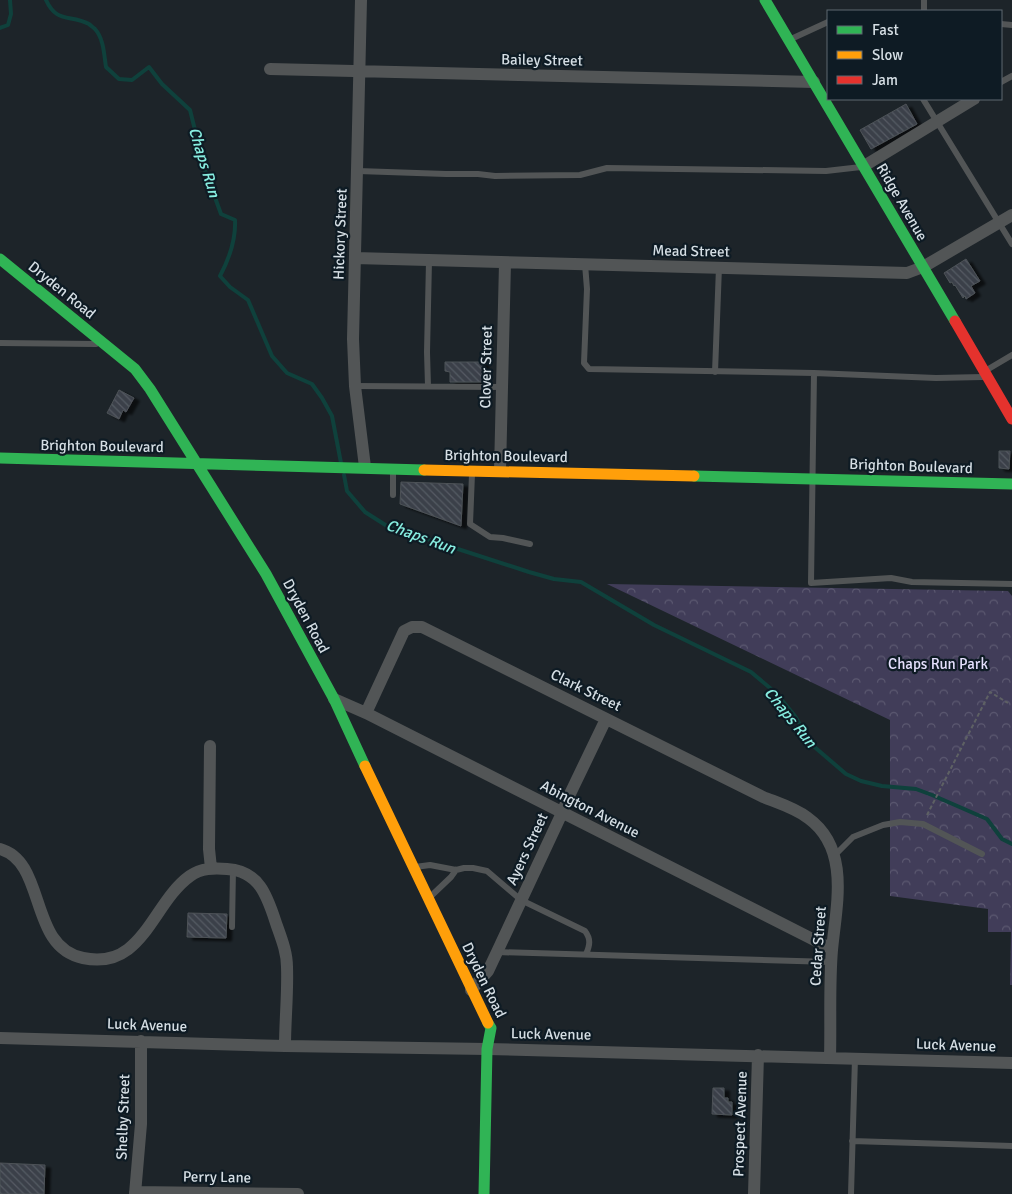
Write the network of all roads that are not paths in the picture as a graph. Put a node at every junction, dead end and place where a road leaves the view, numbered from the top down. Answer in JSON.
{"nodes":[{"id":1,"x":361,"y":0,"type":"edge"},
{"id":2,"x":765,"y":0,"type":"edge"},
{"id":3,"x":827,"y":22,"type":"edge"},
{"id":4,"x":789,"y":39,"type":"junction"},
{"id":5,"x":270,"y":70,"type":"dead end"},
{"id":6,"x":359,"y":72,"type":"junction"},
{"id":7,"x":814,"y":82,"type":"junction"},
{"id":8,"x":924,"y":100,"type":"edge"},
{"id":9,"x":972,"y":100,"type":"edge"},
{"id":10,"x":937,"y":122,"type":"junction"},
{"id":11,"x":864,"y":166,"type":"junction"},
{"id":12,"x":358,"y":171,"type":"junction"},
{"id":13,"x":1012,"y":215,"type":"edge"},
{"id":14,"x":999,"y":223,"type":"junction"},
{"id":15,"x":1012,"y":244,"type":"edge"},
{"id":16,"x":355,"y":258,"type":"junction"},
{"id":17,"x":0,"y":259,"type":"edge"},
{"id":18,"x":429,"y":261,"type":"junction"},
{"id":19,"x":505,"y":263,"type":"junction"},
{"id":20,"x":585,"y":264,"type":"junction"},
{"id":21,"x":719,"y":267,"type":"junction"},
{"id":22,"x":923,"y":267,"type":"junction"},
{"id":23,"x":0,"y":343,"type":"edge"},
{"id":24,"x":105,"y":344,"type":"junction"},
{"id":25,"x":1012,"y":355,"type":"edge"},
{"id":26,"x":716,"y":372,"type":"junction"},
{"id":27,"x":814,"y":374,"type":"junction"},
{"id":28,"x":985,"y":374,"type":"junction"},
{"id":29,"x":355,"y":386,"type":"junction"},
{"id":30,"x":428,"y":386,"type":"junction"},
{"id":31,"x":502,"y":387,"type":"junction"},
{"id":32,"x":1012,"y":419,"type":"edge"},
{"id":33,"x":0,"y":458,"type":"edge"},
{"id":34,"x":197,"y":463,"type":"junction"},
{"id":35,"x":359,"y":468,"type":"junction"},
{"id":36,"x":393,"y":468,"type":"junction"},
{"id":37,"x":472,"y":470,"type":"junction"},
{"id":38,"x":500,"y":471,"type":"junction"},
{"id":39,"x":813,"y":478,"type":"junction"},
{"id":40,"x":1012,"y":484,"type":"edge"},
{"id":41,"x":392,"y":495,"type":"dead end"},
{"id":42,"x":530,"y":544,"type":"dead end"},
{"id":43,"x":1012,"y":584,"type":"edge"},
{"id":44,"x":334,"y":699,"type":"junction"},
{"id":45,"x":366,"y":713,"type":"junction"},
{"id":46,"x":606,"y":719,"type":"junction"},
{"id":47,"x":210,"y":746,"type":"dead end"},
{"id":48,"x":562,"y":814,"type":"junction"},
{"id":49,"x":826,"y":839,"type":"joint"},
{"id":50,"x":0,"y":849,"type":"edge"},
{"id":51,"x":982,"y":854,"type":"dead end"},
{"id":52,"x":834,"y":856,"type":"junction"},
{"id":53,"x":413,"y":867,"type":"junction"},
{"id":54,"x":211,"y":868,"type":"junction"},
{"id":55,"x":233,"y":870,"type":"junction"},
{"id":56,"x":456,"y":870,"type":"junction"},
{"id":57,"x":428,"y":898,"type":"junction"},
{"id":58,"x":521,"y":900,"type":"junction"},
{"id":59,"x":232,"y":927,"type":"dead end"},
{"id":60,"x":832,"y":949,"type":"junction"},
{"id":61,"x":497,"y":952,"type":"junction"},
{"id":62,"x":586,"y":954,"type":"junction"},
{"id":63,"x":832,"y":962,"type":"junction"},
{"id":64,"x":471,"y":990,"type":"junction"},
{"id":65,"x":0,"y":1038,"type":"edge"},
{"id":66,"x":141,"y":1041,"type":"junction"},
{"id":67,"x":285,"y":1046,"type":"junction"},
{"id":68,"x":487,"y":1049,"type":"junction"},
{"id":69,"x":758,"y":1055,"type":"junction"},
{"id":70,"x":830,"y":1058,"type":"junction"},
{"id":71,"x":855,"y":1058,"type":"junction"},
{"id":72,"x":1012,"y":1063,"type":"edge"},
{"id":73,"x":852,"y":1141,"type":"junction"},
{"id":74,"x":1012,"y":1146,"type":"edge"},
{"id":75,"x":135,"y":1193,"type":"edge"},
{"id":76,"x":298,"y":1194,"type":"edge"},
{"id":77,"x":484,"y":1194,"type":"edge"},
{"id":78,"x":754,"y":1194,"type":"edge"},
{"id":79,"x":851,"y":1194,"type":"edge"}],
"edges":[{"from":1,"to":6,"type":"street","name":"Hickory Street"},
{"from":2,"to":4,"type":"street","name":"Ridge Avenue"},
{"from":3,"to":4,"type":"lane"},
{"from":4,"to":7,"type":"street","name":"Ridge Avenue"},
{"from":5,"to":6,"type":"street","name":"Bailey Street"},
{"from":6,"to":7,"type":"street","name":"Bailey Street"},
{"from":6,"to":12,"type":"street","name":"Hickory Street"},
{"from":7,"to":11,"type":"street","name":"Ridge Avenue"},
{"from":8,"to":10,"type":"lane"},
{"from":9,"to":10,"type":"street"},
{"from":10,"to":11,"type":"street"},
{"from":10,"to":14,"type":"lane"},
{"from":11,"to":12,"type":"lane"},
{"from":11,"to":22,"type":"street","name":"Ridge Avenue"},
{"from":12,"to":16,"type":"street","name":"Hickory Street"},
{"from":13,"to":14,"type":"street","name":"Mead Street"},
{"from":14,"to":15,"type":"lane"},
{"from":14,"to":22,"type":"street","name":"Mead Street"},
{"from":16,"to":18,"type":"street","name":"Mead Street"},
{"from":16,"to":29,"type":"street","name":"Hickory Street"},
{"from":17,"to":24,"type":"street","name":"Dryden Road"},
{"from":18,"to":19,"type":"street","name":"Mead Street"},
{"from":18,"to":30,"type":"lane"},
{"from":19,"to":20,"type":"street","name":"Mead Street"},
{"from":19,"to":31,"type":"street","name":"Clover Street"},
{"from":20,"to":21,"type":"street","name":"Mead Street"},
{"from":20,"to":26,"type":"lane"},
{"from":21,"to":22,"type":"street","name":"Mead Street"},
{"from":21,"to":26,"type":"lane"},
{"from":22,"to":28,"type":"street","name":"Ridge Avenue"},
{"from":23,"to":24,"type":"lane"},
{"from":24,"to":34,"type":"street","name":"Dryden Road"},
{"from":25,"to":28,"type":"lane"},
{"from":26,"to":27,"type":"lane"},
{"from":27,"to":28,"type":"lane"},
{"from":27,"to":39,"type":"lane"},
{"from":28,"to":32,"type":"street","name":"Ridge Avenue"},
{"from":29,"to":30,"type":"lane"},
{"from":29,"to":35,"type":"street","name":"Hickory Street"},
{"from":30,"to":31,"type":"lane"},
{"from":31,"to":38,"type":"street","name":"Clover Street"},
{"from":33,"to":34,"type":"street","name":"Brighton Boulevard"},
{"from":34,"to":35,"type":"street","name":"Brighton Boulevard"},
{"from":34,"to":44,"type":"street","name":"Dryden Road"},
{"from":35,"to":36,"type":"street","name":"Brighton Boulevard"},
{"from":36,"to":37,"type":"street","name":"Brighton Boulevard"},
{"from":36,"to":41,"type":"lane"},
{"from":37,"to":38,"type":"street","name":"Brighton Boulevard"},
{"from":37,"to":42,"type":"lane"},
{"from":38,"to":39,"type":"street","name":"Brighton Boulevard"},
{"from":39,"to":40,"type":"street","name":"Brighton Boulevard"},
{"from":39,"to":43,"type":"lane"},
{"from":44,"to":45,"type":"street","name":"Abington Avenue"},
{"from":44,"to":53,"type":"street","name":"Dryden Road"},
{"from":45,"to":46,"type":"street","name":"Clark Street"},
{"from":45,"to":48,"type":"street","name":"Abington Avenue"},
{"from":46,"to":48,"type":"street","name":"Ayers Street"},
{"from":46,"to":49,"type":"street","name":"Clark Street"},
{"from":47,"to":54,"type":"street"},
{"from":48,"to":58,"type":"street","name":"Ayers Street"},
{"from":48,"to":60,"type":"street","name":"Abington Avenue"},
{"from":49,"to":52,"type":"street","name":"Cedar Street"},
{"from":50,"to":54,"type":"street"},
{"from":51,"to":52,"type":"lane"},
{"from":52,"to":60,"type":"street","name":"Cedar Street"},
{"from":53,"to":56,"type":"lane"},
{"from":53,"to":57,"type":"street","name":"Dryden Road"},
{"from":54,"to":55,"type":"street"},
{"from":55,"to":59,"type":"lane"},
{"from":55,"to":67,"type":"street"},
{"from":56,"to":57,"type":"lane"},
{"from":56,"to":58,"type":"lane"},
{"from":57,"to":64,"type":"street","name":"Dryden Road"},
{"from":58,"to":61,"type":"street","name":"Ayers Street"},
{"from":58,"to":62,"type":"lane"},
{"from":60,"to":63,"type":"street","name":"Cedar Street"},
{"from":61,"to":62,"type":"lane"},
{"from":61,"to":64,"type":"street","name":"Ayers Street"},
{"from":62,"to":63,"type":"lane"},
{"from":63,"to":70,"type":"street","name":"Cedar Street"},
{"from":64,"to":68,"type":"street","name":"Dryden Road"},
{"from":65,"to":66,"type":"street","name":"Luck Avenue"},
{"from":66,"to":67,"type":"street","name":"Luck Avenue"},
{"from":66,"to":75,"type":"street","name":"Shelby Street"},
{"from":67,"to":68,"type":"street","name":"Luck Avenue"},
{"from":68,"to":69,"type":"street","name":"Luck Avenue"},
{"from":68,"to":77,"type":"street"},
{"from":69,"to":70,"type":"street","name":"Luck Avenue"},
{"from":69,"to":78,"type":"street","name":"Prospect Avenue"},
{"from":70,"to":71,"type":"street","name":"Luck Avenue"},
{"from":71,"to":72,"type":"street","name":"Luck Avenue"},
{"from":71,"to":73,"type":"lane"},
{"from":73,"to":74,"type":"lane"},
{"from":73,"to":79,"type":"lane"},
{"from":75,"to":76,"type":"street","name":"Perry Lane"}]}
